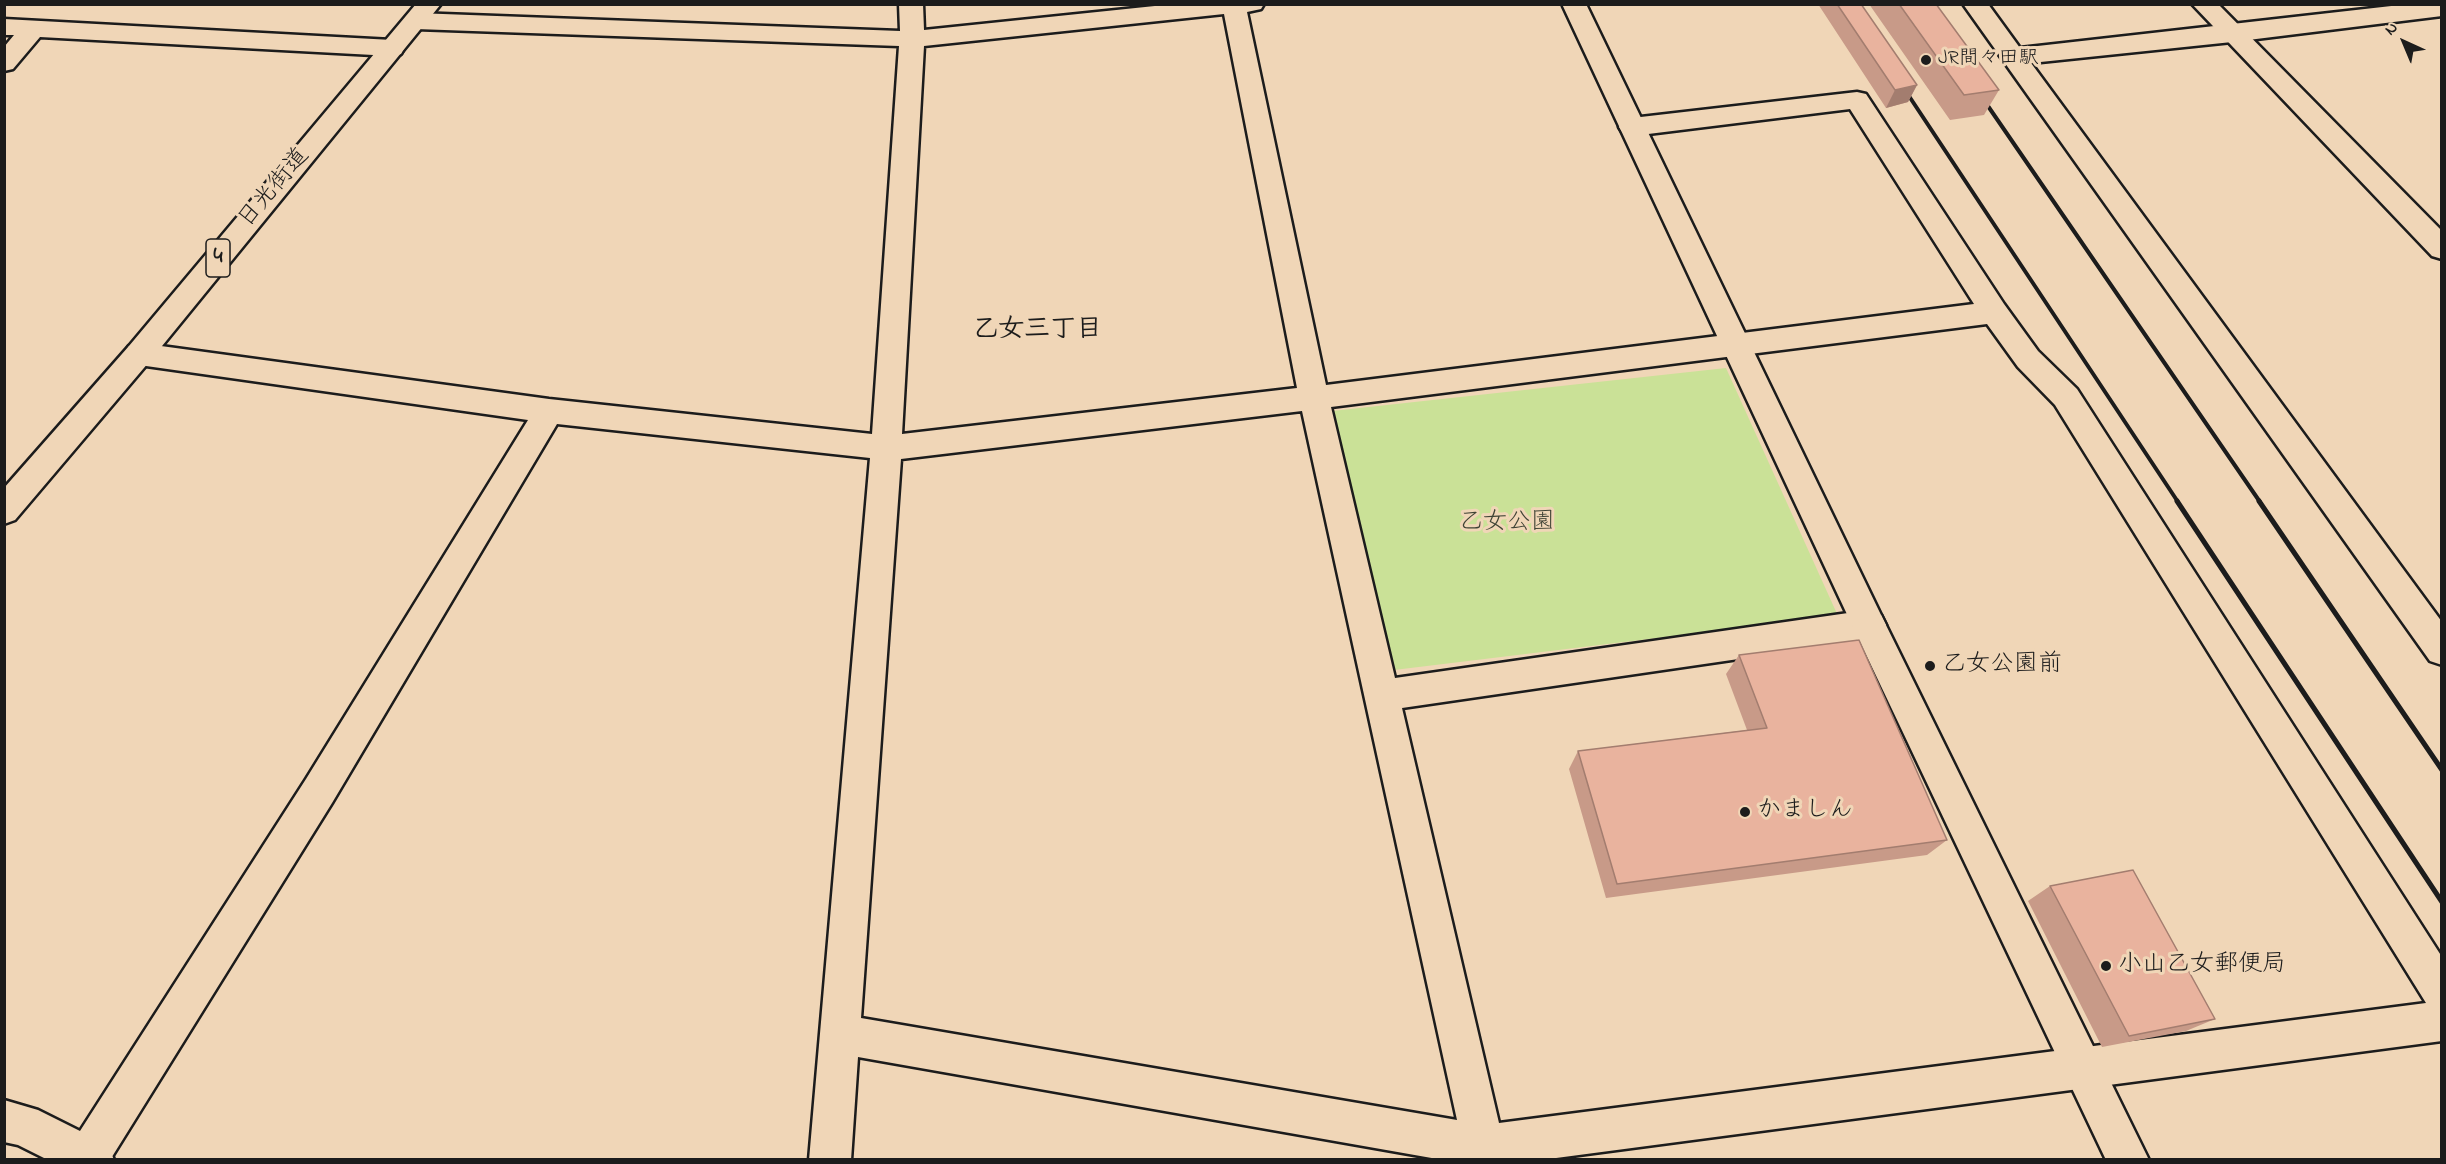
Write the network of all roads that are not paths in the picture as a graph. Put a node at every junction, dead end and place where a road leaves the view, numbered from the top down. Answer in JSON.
{"nodes":[{"id":1,"x":911,"y":4,"type":"edge"},
{"id":2,"x":1574,"y":4,"type":"edge"},
{"id":3,"x":1975,"y":4,"type":"edge"},
{"id":4,"x":2204,"y":4,"type":"edge"},
{"id":5,"x":1243,"y":5,"type":"edge"},
{"id":6,"x":2442,"y":8,"type":"edge"},
{"id":7,"x":423,"y":13,"type":"edge"},
{"id":8,"x":4,"y":27,"type":"edge"},
{"id":9,"x":35,"y":27,"type":"junction"},
{"id":10,"x":2232,"y":34,"type":"junction"},
{"id":11,"x":912,"y":39,"type":"junction"},
{"id":12,"x":392,"y":48,"type":"junction"},
{"id":13,"x":2013,"y":57,"type":"junction"},
{"id":14,"x":4,"y":63,"type":"edge"},
{"id":15,"x":1632,"y":127,"type":"junction"},
{"id":16,"x":2442,"y":249,"type":"edge"},
{"id":17,"x":1994,"y":312,"type":"junction"},
{"id":18,"x":1735,"y":346,"type":"junction"},
{"id":19,"x":139,"y":354,"type":"junction"},
{"id":20,"x":1314,"y":398,"type":"junction"},
{"id":21,"x":549,"y":411,"type":"junction"},
{"id":22,"x":886,"y":448,"type":"junction"},
{"id":23,"x":4,"y":511,"type":"edge"},
{"id":24,"x":1869,"y":625,"type":"junction"},
{"id":25,"x":2442,"y":650,"type":"edge"},
{"id":26,"x":1382,"y":695,"type":"junction"},
{"id":27,"x":2442,"y":993,"type":"edge"},
{"id":28,"x":2442,"y":1021,"type":"edge"},
{"id":29,"x":839,"y":1034,"type":"junction"},
{"id":30,"x":2085,"y":1069,"type":"junction"},
{"id":31,"x":4,"y":1121,"type":"edge"},
{"id":32,"x":1486,"y":1153,"type":"edge"},
{"id":33,"x":89,"y":1158,"type":"edge"},
{"id":34,"x":830,"y":1160,"type":"edge"},
{"id":35,"x":2128,"y":1160,"type":"edge"}],
"edges":[{"from":1,"to":11,"type":"main road"},
{"from":2,"to":15,"type":"main road"},
{"from":3,"to":13,"type":"main road"},
{"from":4,"to":10,"type":"main road"},
{"from":5,"to":11,"type":"main road"},
{"from":5,"to":20,"type":"main road"},
{"from":6,"to":10,"type":"main road"},
{"from":7,"to":11,"type":"main road"},
{"from":7,"to":12,"type":"main road","name":"日光街道","number":"4"},
{"from":8,"to":9,"type":"main road"},
{"from":9,"to":12,"type":"main road"},
{"from":9,"to":14,"type":"main road"},
{"from":10,"to":13,"type":"main road"},
{"from":10,"to":16,"type":"main road"},
{"from":11,"to":22,"type":"main road"},
{"from":12,"to":19,"type":"main road","name":"日光街道","number":"4"},
{"from":13,"to":25,"type":"main road"},
{"from":15,"to":17,"type":"main road"},
{"from":15,"to":18,"type":"main road"},
{"from":17,"to":18,"type":"main road"},
{"from":17,"to":27,"type":"main road"},
{"from":18,"to":20,"type":"main road"},
{"from":18,"to":24,"type":"main road"},
{"from":19,"to":21,"type":"main road"},
{"from":19,"to":23,"type":"main road","name":"日光街道","number":"4"},
{"from":20,"to":22,"type":"main road"},
{"from":20,"to":26,"type":"main road"},
{"from":21,"to":22,"type":"main road"},
{"from":21,"to":33,"type":"main road"},
{"from":22,"to":29,"type":"main road"},
{"from":24,"to":26,"type":"main road"},
{"from":24,"to":30,"type":"main road"},
{"from":26,"to":32,"type":"main road"},
{"from":28,"to":30,"type":"main road"},
{"from":29,"to":32,"type":"main road"},
{"from":29,"to":34,"type":"main road"},
{"from":30,"to":32,"type":"main road"},
{"from":30,"to":35,"type":"main road"},
{"from":31,"to":33,"type":"main road"}]}
